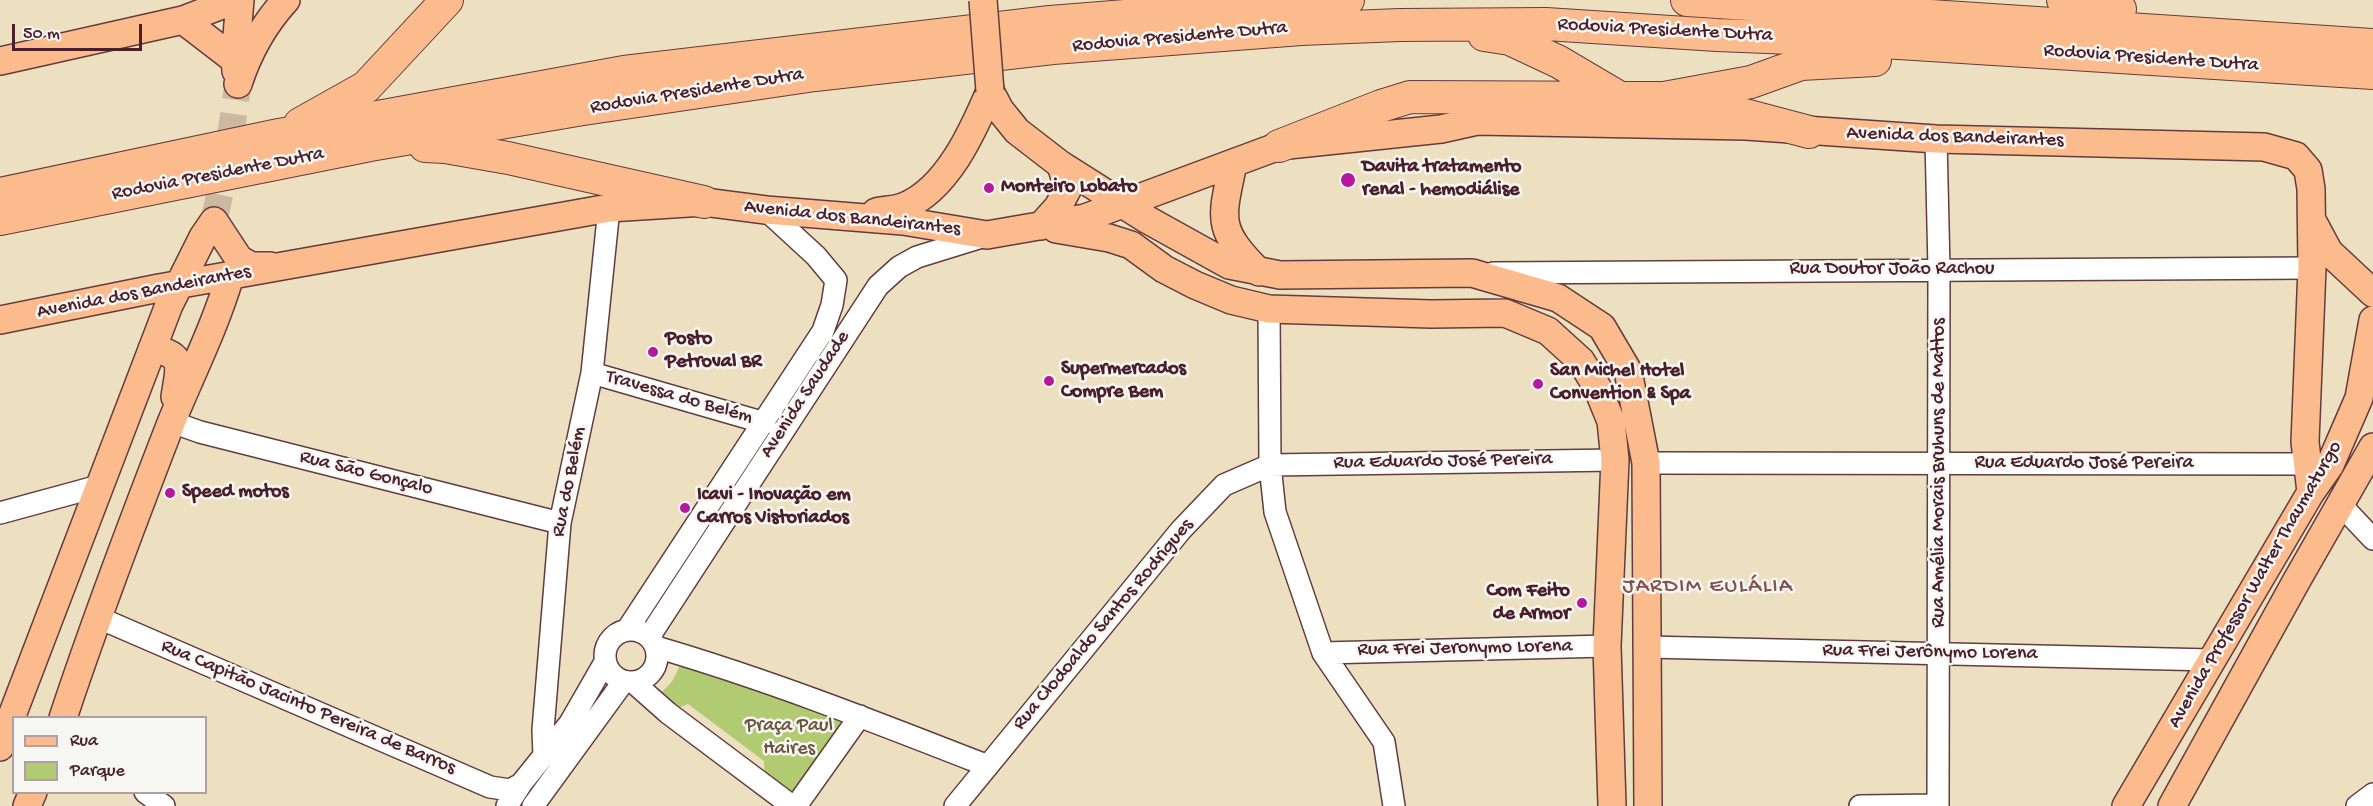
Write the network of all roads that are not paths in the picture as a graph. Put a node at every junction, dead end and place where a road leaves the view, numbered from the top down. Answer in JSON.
{"nodes":[{"id":1,"x":235,"y":0,"type":"edge"},
{"id":2,"x":240,"y":0,"type":"edge"},
{"id":3,"x":286,"y":0,"type":"edge"},
{"id":4,"x":447,"y":0,"type":"edge"},
{"id":5,"x":983,"y":0,"type":"edge"},
{"id":6,"x":1348,"y":0,"type":"edge"},
{"id":7,"x":1687,"y":0,"type":"edge"},
{"id":8,"x":2063,"y":0,"type":"edge"},
{"id":9,"x":183,"y":20,"type":"junction"},
{"id":10,"x":1400,"y":25,"type":"junction"},
{"id":11,"x":2253,"y":36,"type":"junction"},
{"id":12,"x":2373,"y":45,"type":"edge"},
{"id":13,"x":2023,"y":51,"type":"junction"},
{"id":14,"x":0,"y":61,"type":"edge"},
{"id":15,"x":236,"y":72,"type":"junction"},
{"id":16,"x":2373,"y":73,"type":"edge"},
{"id":17,"x":990,"y":91,"type":"junction"},
{"id":18,"x":1664,"y":98,"type":"junction"},
{"id":19,"x":1621,"y":99,"type":"junction"},
{"id":20,"x":1809,"y":132,"type":"junction"},
{"id":21,"x":279,"y":135,"type":"junction"},
{"id":22,"x":1936,"y":139,"type":"junction"},
{"id":23,"x":370,"y":145,"type":"junction"},
{"id":24,"x":1279,"y":146,"type":"junction"},
{"id":25,"x":1233,"y":164,"type":"junction"},
{"id":26,"x":1061,"y":165,"type":"junction"},
{"id":27,"x":0,"y":194,"type":"edge"},
{"id":28,"x":704,"y":202,"type":"junction"},
{"id":29,"x":1124,"y":204,"type":"junction"},
{"id":30,"x":609,"y":208,"type":"junction"},
{"id":31,"x":766,"y":210,"type":"junction"},
{"id":32,"x":848,"y":216,"type":"junction"},
{"id":33,"x":0,"y":219,"type":"edge"},
{"id":34,"x":2312,"y":219,"type":"junction"},
{"id":35,"x":1041,"y":226,"type":"junction"},
{"id":36,"x":987,"y":235,"type":"junction"},
{"id":37,"x":289,"y":266,"type":"junction"},
{"id":38,"x":2312,"y":268,"type":"junction"},
{"id":39,"x":1939,"y":269,"type":"junction"},
{"id":40,"x":1260,"y":272,"type":"junction"},
{"id":41,"x":1472,"y":273,"type":"junction"},
{"id":42,"x":1413,"y":274,"type":"junction"},
{"id":43,"x":230,"y":276,"type":"junction"},
{"id":44,"x":178,"y":285,"type":"junction"},
{"id":45,"x":2373,"y":293,"type":"edge"},
{"id":46,"x":1269,"y":309,"type":"junction"},
{"id":47,"x":1414,"y":314,"type":"junction"},
{"id":48,"x":0,"y":320,"type":"edge"},
{"id":49,"x":2373,"y":320,"type":"edge"},
{"id":50,"x":152,"y":349,"type":"junction"},
{"id":51,"x":592,"y":373,"type":"junction"},
{"id":52,"x":172,"y":422,"type":"junction"},
{"id":53,"x":765,"y":423,"type":"junction"},
{"id":54,"x":2373,"y":447,"type":"edge"},
{"id":55,"x":1616,"y":460,"type":"junction"},
{"id":56,"x":1646,"y":463,"type":"junction"},
{"id":57,"x":1939,"y":464,"type":"junction"},
{"id":58,"x":2306,"y":464,"type":"junction"},
{"id":59,"x":1270,"y":465,"type":"junction"},
{"id":60,"x":99,"y":486,"type":"junction"},
{"id":61,"x":2311,"y":492,"type":"junction"},
{"id":62,"x":2340,"y":504,"type":"junction"},
{"id":63,"x":0,"y":513,"type":"edge"},
{"id":64,"x":560,"y":523,"type":"junction"},
{"id":65,"x":2373,"y":539,"type":"edge"},
{"id":66,"x":1611,"y":557,"type":"junction"},
{"id":67,"x":1645,"y":557,"type":"junction"},
{"id":68,"x":97,"y":616,"type":"junction"},
{"id":69,"x":2233,"y":626,"type":"junction"},
{"id":70,"x":627,"y":630,"type":"junction"},
{"id":71,"x":653,"y":642,"type":"junction"},
{"id":72,"x":2262,"y":642,"type":"junction"},
{"id":73,"x":1607,"y":646,"type":"junction"},
{"id":74,"x":1648,"y":647,"type":"junction"},
{"id":75,"x":1940,"y":652,"type":"junction"},
{"id":76,"x":1323,"y":653,"type":"junction"},
{"id":77,"x":605,"y":662,"type":"junction"},
{"id":78,"x":2206,"y":670,"type":"junction"},
{"id":79,"x":628,"y":682,"type":"junction"},
{"id":80,"x":2231,"y":698,"type":"junction"},
{"id":81,"x":63,"y":716,"type":"edge"},
{"id":82,"x":860,"y":716,"type":"junction"},
{"id":83,"x":0,"y":747,"type":"edge"},
{"id":84,"x":544,"y":756,"type":"junction"},
{"id":85,"x":988,"y":766,"type":"junction"},
{"id":86,"x":521,"y":784,"type":"junction"},
{"id":87,"x":148,"y":794,"type":"edge"},
{"id":88,"x":2373,"y":794,"type":"edge"},
{"id":89,"x":164,"y":806,"type":"edge"},
{"id":90,"x":507,"y":806,"type":"edge"},
{"id":91,"x":533,"y":806,"type":"edge"},
{"id":92,"x":794,"y":806,"type":"edge"},
{"id":93,"x":955,"y":806,"type":"edge"},
{"id":94,"x":1394,"y":806,"type":"edge"},
{"id":95,"x":1612,"y":806,"type":"edge"},
{"id":96,"x":1647,"y":806,"type":"edge"},
{"id":97,"x":1860,"y":806,"type":"edge"},
{"id":98,"x":1938,"y":806,"type":"edge"},
{"id":99,"x":2126,"y":806,"type":"edge"},
{"id":100,"x":2172,"y":806,"type":"edge"},
{"id":101,"x":2357,"y":806,"type":"edge"}],
"edges":[{"from":1,"to":9,"type":"main road"},
{"from":2,"to":15,"type":"main road"},
{"from":3,"to":15,"type":"main road"},
{"from":4,"to":21,"type":"highway"},
{"from":5,"to":17,"type":"main road","bridge":true},
{"from":6,"to":21,"type":"highway","name":"Rodovia Presidente Dutra"},
{"from":7,"to":11,"type":"highway","name":"Rodovia Presidente Dutra"},
{"from":8,"to":11,"type":"highway"},
{"from":9,"to":14,"type":"main road"},
{"from":9,"to":15,"type":"main road"},
{"from":10,"to":13,"type":"highway","name":"Rodovia Presidente Dutra"},
{"from":10,"to":19,"type":"highway"},
{"from":10,"to":23,"type":"highway","name":"Rodovia Presidente Dutra"},
{"from":11,"to":12,"type":"highway","name":"Rodovia Presidente Dutra"},
{"from":13,"to":16,"type":"highway","name":"Rodovia Presidente Dutra"},
{"from":13,"to":18,"type":"highway"},
{"from":17,"to":26,"type":"main road"},
{"from":17,"to":32,"type":"main road"},
{"from":18,"to":19,"type":"highway"},
{"from":18,"to":20,"type":"highway"},
{"from":19,"to":24,"type":"highway"},
{"from":20,"to":22,"type":"main road","name":"Avenida dos Bandeirantes"},
{"from":20,"to":24,"type":"main road","name":"Avenida dos Bandeirantes"},
{"from":21,"to":27,"type":"highway","name":"Rodovia Presidente Dutra"},
{"from":22,"to":34,"type":"main road","name":"Avenida dos Bandeirantes"},
{"from":22,"to":39,"type":"street","name":"Rua Amélia Morais Bruhuns de Mattos"},
{"from":23,"to":28,"type":"highway"},
{"from":23,"to":33,"type":"highway","name":"Rodovia Presidente Dutra"},
{"from":24,"to":25,"type":"main road","name":"Avenida dos Bandeirantes"},
{"from":25,"to":29,"type":"main road","name":"Avenida dos Bandeirantes"},
{"from":25,"to":40,"type":"main road"},
{"from":26,"to":29,"type":"main road"},
{"from":26,"to":35,"type":"main road"},
{"from":28,"to":30,"type":"main road","name":"Avenida dos Bandeirantes"},
{"from":28,"to":31,"type":"main road","name":"Avenida dos Bandeirantes"},
{"from":29,"to":35,"type":"main road","name":"Avenida dos Bandeirantes"},
{"from":29,"to":40,"type":"main road"},
{"from":30,"to":37,"type":"main road","name":"Avenida dos Bandeirantes"},
{"from":30,"to":51,"type":"street","name":"Rua do Belém"},
{"from":31,"to":32,"type":"main road","name":"Avenida dos Bandeirantes"},
{"from":31,"to":53,"type":"street","name":"Avenida Saudade"},
{"from":32,"to":36,"type":"main road","name":"Avenida dos Bandeirantes"},
{"from":34,"to":38,"type":"main road","name":"Avenida dos Bandeirantes"},
{"from":34,"to":45,"type":"main road"},
{"from":35,"to":36,"type":"main road","name":"Avenida dos Bandeirantes"},
{"from":35,"to":46,"type":"main road"},
{"from":36,"to":71,"type":"street","name":"Avenida Saudade"},
{"from":37,"to":43,"type":"main road","name":"Avenida dos Bandeirantes"},
{"from":37,"to":44,"type":"main road","name":"Avenida dos Bandeirantes"},
{"from":38,"to":39,"type":"street","name":"Rua Doutor João Rachou"},
{"from":38,"to":58,"type":"main road","name":"Avenida dos Bandeirantes"},
{"from":39,"to":41,"type":"street","name":"Rua Doutor João Rachou"},
{"from":39,"to":57,"type":"street","name":"Rua Amélia Morais Bruhuns de Mattos"},
{"from":40,"to":42,"type":"main road"},
{"from":41,"to":42,"type":"main road"},
{"from":41,"to":56,"type":"main road"},
{"from":42,"to":47,"type":"main road"},
{"from":43,"to":44,"type":"main road","name":"Avenida dos Bandeirantes"},
{"from":43,"to":52,"type":"main road"},
{"from":44,"to":48,"type":"main road","name":"Avenida dos Bandeirantes"},
{"from":44,"to":50,"type":"main road"},
{"from":46,"to":47,"type":"main road"},
{"from":46,"to":59,"type":"street"},
{"from":47,"to":55,"type":"main road"},
{"from":49,"to":61,"type":"main road","name":"Avenida Professor Walter Thaumaturgo"},
{"from":50,"to":52,"type":"main road"},
{"from":50,"to":60,"type":"main road"},
{"from":51,"to":53,"type":"street","name":"Travessa do Belém"},
{"from":51,"to":64,"type":"street","name":"Rua do Belém"},
{"from":52,"to":64,"type":"street","name":"Rua São Gonçalo"},
{"from":52,"to":68,"type":"main road"},
{"from":53,"to":70,"type":"street","name":"Avenida Saudade"},
{"from":54,"to":62,"type":"main road","name":"Avenida Professor Walter Thaumaturgo"},
{"from":55,"to":59,"type":"street","name":"Rua Eduardo José Pereira"},
{"from":55,"to":66,"type":"main road"},
{"from":56,"to":57,"type":"street","name":"Rua Eduardo José Pereira"},
{"from":56,"to":67,"type":"main road"},
{"from":57,"to":58,"type":"street","name":"Rua Eduardo José Pereira"},
{"from":57,"to":75,"type":"street","name":"Rua Amélia Morais Bruhuns de Mattos"},
{"from":58,"to":61,"type":"main road","name":"Avenida dos Bandeirantes"},
{"from":59,"to":76,"type":"street"},
{"from":59,"to":85,"type":"street","name":"Rua Clodoaldo Santos Rodrigues"},
{"from":60,"to":63,"type":"street"},
{"from":60,"to":83,"type":"main road"},
{"from":61,"to":69,"type":"main road","name":"Avenida Professor Walter Thaumaturgo"},
{"from":62,"to":65,"type":"street"},
{"from":62,"to":72,"type":"main road","name":"Avenida Professor Walter Thaumaturgo"},
{"from":64,"to":84,"type":"street","name":"Rua do Belém"},
{"from":66,"to":67,"type":"main road"},
{"from":66,"to":73,"type":"main road"},
{"from":67,"to":74,"type":"main road"},
{"from":68,"to":81,"type":"main road"},
{"from":68,"to":86,"type":"street","name":"Rua Capitão Jacinto Pereira de Barros"},
{"from":69,"to":72,"type":"main road"},
{"from":69,"to":78,"type":"main road","name":"Avenida Professor Walter Thaumaturgo"},
{"from":70,"to":71,"type":"street"},
{"from":70,"to":77,"type":"street","name":"Avenida Saudade"},
{"from":71,"to":79,"type":"street","name":"Avenida Saudade"},
{"from":71,"to":82,"type":"street"},
{"from":72,"to":80,"type":"main road","name":"Avenida Professor Walter Thaumaturgo"},
{"from":73,"to":76,"type":"street","name":"Rua Frei Jeronymo Lorena"},
{"from":73,"to":95,"type":"main road"},
{"from":74,"to":75,"type":"street","name":"Rua Frei Jerônymo Lorena"},
{"from":74,"to":96,"type":"main road"},
{"from":75,"to":78,"type":"street","name":"Rua Frei Jerônymo Lorena"},
{"from":75,"to":98,"type":"street","name":"Rua Amélia Morais Bruhuns de Mattos"},
{"from":76,"to":94,"type":"street"},
{"from":77,"to":79,"type":"street"},
{"from":77,"to":84,"type":"street","name":"Avenida Saudade"},
{"from":78,"to":80,"type":"main road"},
{"from":78,"to":99,"type":"main road","name":"Avenida Professor Walter Thaumaturgo"},
{"from":79,"to":91,"type":"street","name":"Avenida Saudade"},
{"from":79,"to":92,"type":"street"},
{"from":80,"to":100,"type":"main road","name":"Avenida Professor Walter Thaumaturgo"},
{"from":82,"to":85,"type":"street"},
{"from":82,"to":92,"type":"street"},
{"from":84,"to":86,"type":"street","name":"Avenida Saudade"},
{"from":85,"to":93,"type":"street","name":"Rua Clodoaldo Santos Rodrigues"},
{"from":86,"to":90,"type":"street","name":"Avenida Saudade"},
{"from":87,"to":89,"type":"street"},
{"from":88,"to":101,"type":"street"},
{"from":97,"to":98,"type":"street"}]}
